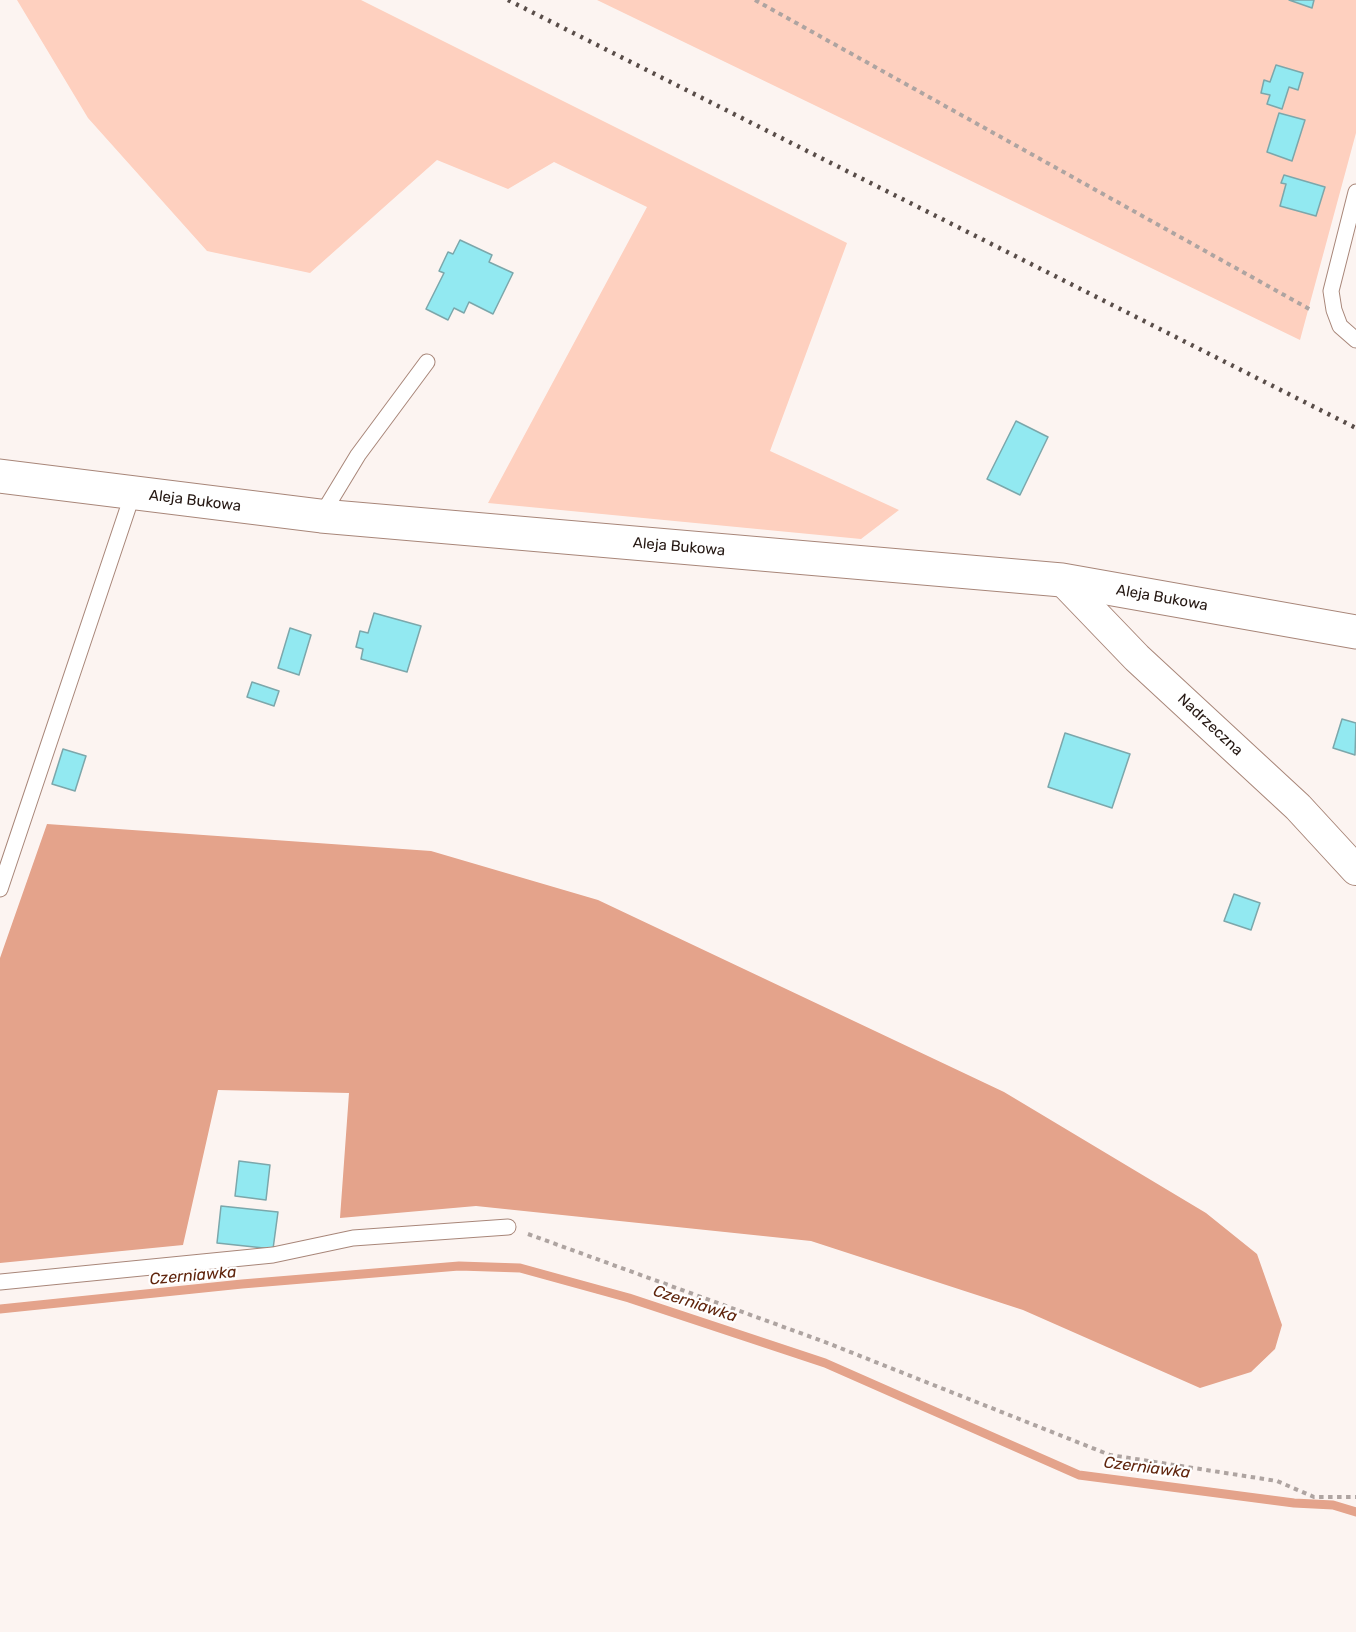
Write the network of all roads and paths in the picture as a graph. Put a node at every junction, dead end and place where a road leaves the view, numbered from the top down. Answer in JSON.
{"nodes":[{"id":1,"x":755,"y":0,"type":"edge"},
{"id":2,"x":1356,"y":192,"type":"edge"},
{"id":3,"x":1340,"y":326,"type":"junction"},
{"id":4,"x":1356,"y":340,"type":"edge"},
{"id":5,"x":427,"y":362,"type":"dead end"},
{"id":6,"x":0,"y":476,"type":"edge"},
{"id":7,"x":133,"y":494,"type":"junction"},
{"id":8,"x":321,"y":516,"type":"junction"},
{"id":9,"x":1062,"y":580,"type":"junction"},
{"id":10,"x":1356,"y":632,"type":"edge"},
{"id":11,"x":1356,"y":870,"type":"edge"},
{"id":12,"x":0,"y":889,"type":"edge"},
{"id":13,"x":508,"y":1227,"type":"joint"},
{"id":14,"x":0,"y":1282,"type":"edge"},
{"id":15,"x":1356,"y":1497,"type":"edge"}],
"edges":[{"from":1,"to":3,"type":"path"},
{"from":2,"to":3,"type":"lane"},
{"from":3,"to":4,"type":"lane"},
{"from":5,"to":8,"type":"lane"},
{"from":6,"to":7,"type":"street","name":"Aleja Bukowa"},
{"from":7,"to":8,"type":"street","name":"Aleja Bukowa"},
{"from":7,"to":12,"type":"lane"},
{"from":8,"to":9,"type":"street","name":"Aleja Bukowa"},
{"from":9,"to":10,"type":"street","name":"Aleja Bukowa"},
{"from":9,"to":11,"type":"street","name":"Nadrzeczna"},
{"from":13,"to":14,"type":"lane"},
{"from":13,"to":15,"type":"path"}]}
